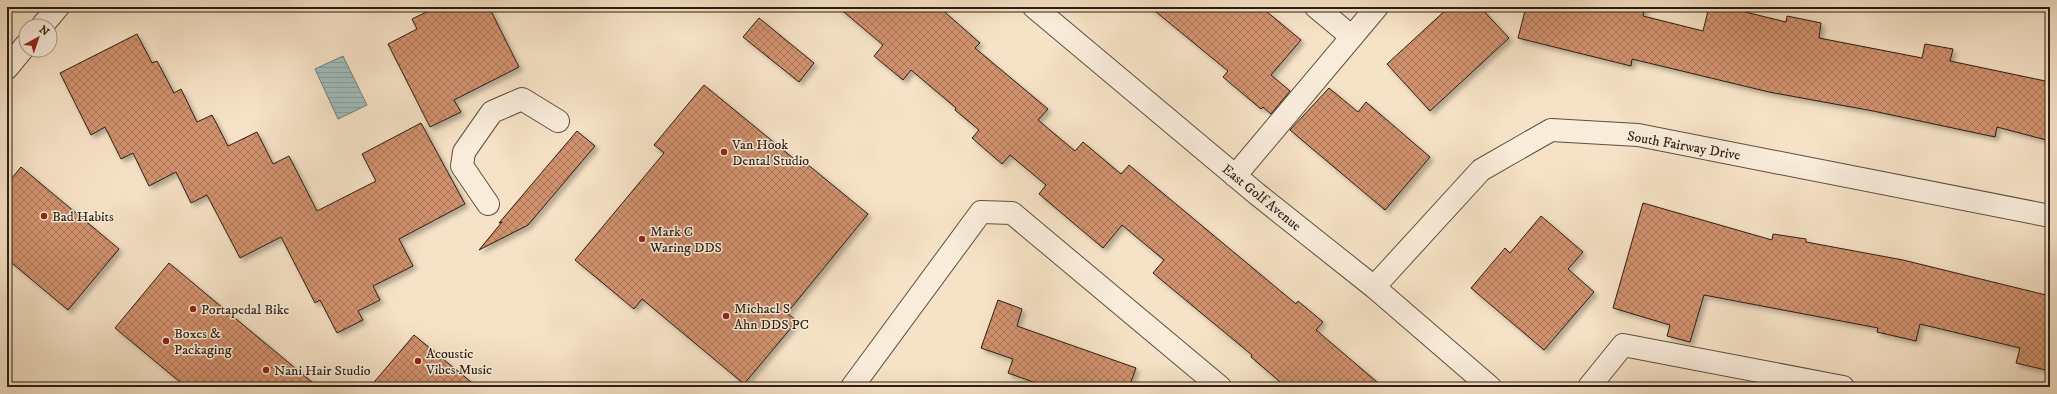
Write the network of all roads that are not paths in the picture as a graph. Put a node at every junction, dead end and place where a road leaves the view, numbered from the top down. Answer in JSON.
{"nodes":[{"id":1,"x":58,"y":7,"type":"edge"},
{"id":2,"x":1034,"y":7,"type":"edge"},
{"id":3,"x":1316,"y":7,"type":"edge"},
{"id":4,"x":1377,"y":7,"type":"edge"},
{"id":5,"x":49,"y":18,"type":"edge"},
{"id":6,"x":1352,"y":37,"type":"junction"},
{"id":7,"x":18,"y":55,"type":"edge"},
{"id":8,"x":7,"y":68,"type":"edge"},
{"id":9,"x":558,"y":121,"type":"dead end"},
{"id":10,"x":1235,"y":176,"type":"junction"},
{"id":11,"x":488,"y":204,"type":"dead end"},
{"id":12,"x":2050,"y":216,"type":"edge"},
{"id":13,"x":1374,"y":287,"type":"junction"},
{"id":14,"x":852,"y":387,"type":"edge"},
{"id":15,"x":1220,"y":387,"type":"edge"},
{"id":16,"x":1490,"y":387,"type":"edge"},
{"id":17,"x":1589,"y":387,"type":"edge"},
{"id":18,"x":1843,"y":387,"type":"edge"}],
"edges":[{"from":1,"to":5,"type":"street"},
{"from":2,"to":10,"type":"street","name":"East Golf Avenue"},
{"from":3,"to":6,"type":"street"},
{"from":4,"to":6,"type":"street"},
{"from":6,"to":10,"type":"street"},
{"from":7,"to":8,"type":"street"},
{"from":9,"to":11,"type":"street"},
{"from":10,"to":13,"type":"street","name":"East Golf Avenue"},
{"from":12,"to":13,"type":"street","name":"South Fairway Drive"},
{"from":13,"to":16,"type":"street","name":"East Golf Avenue"},
{"from":14,"to":15,"type":"street"},
{"from":17,"to":18,"type":"street"}]}
